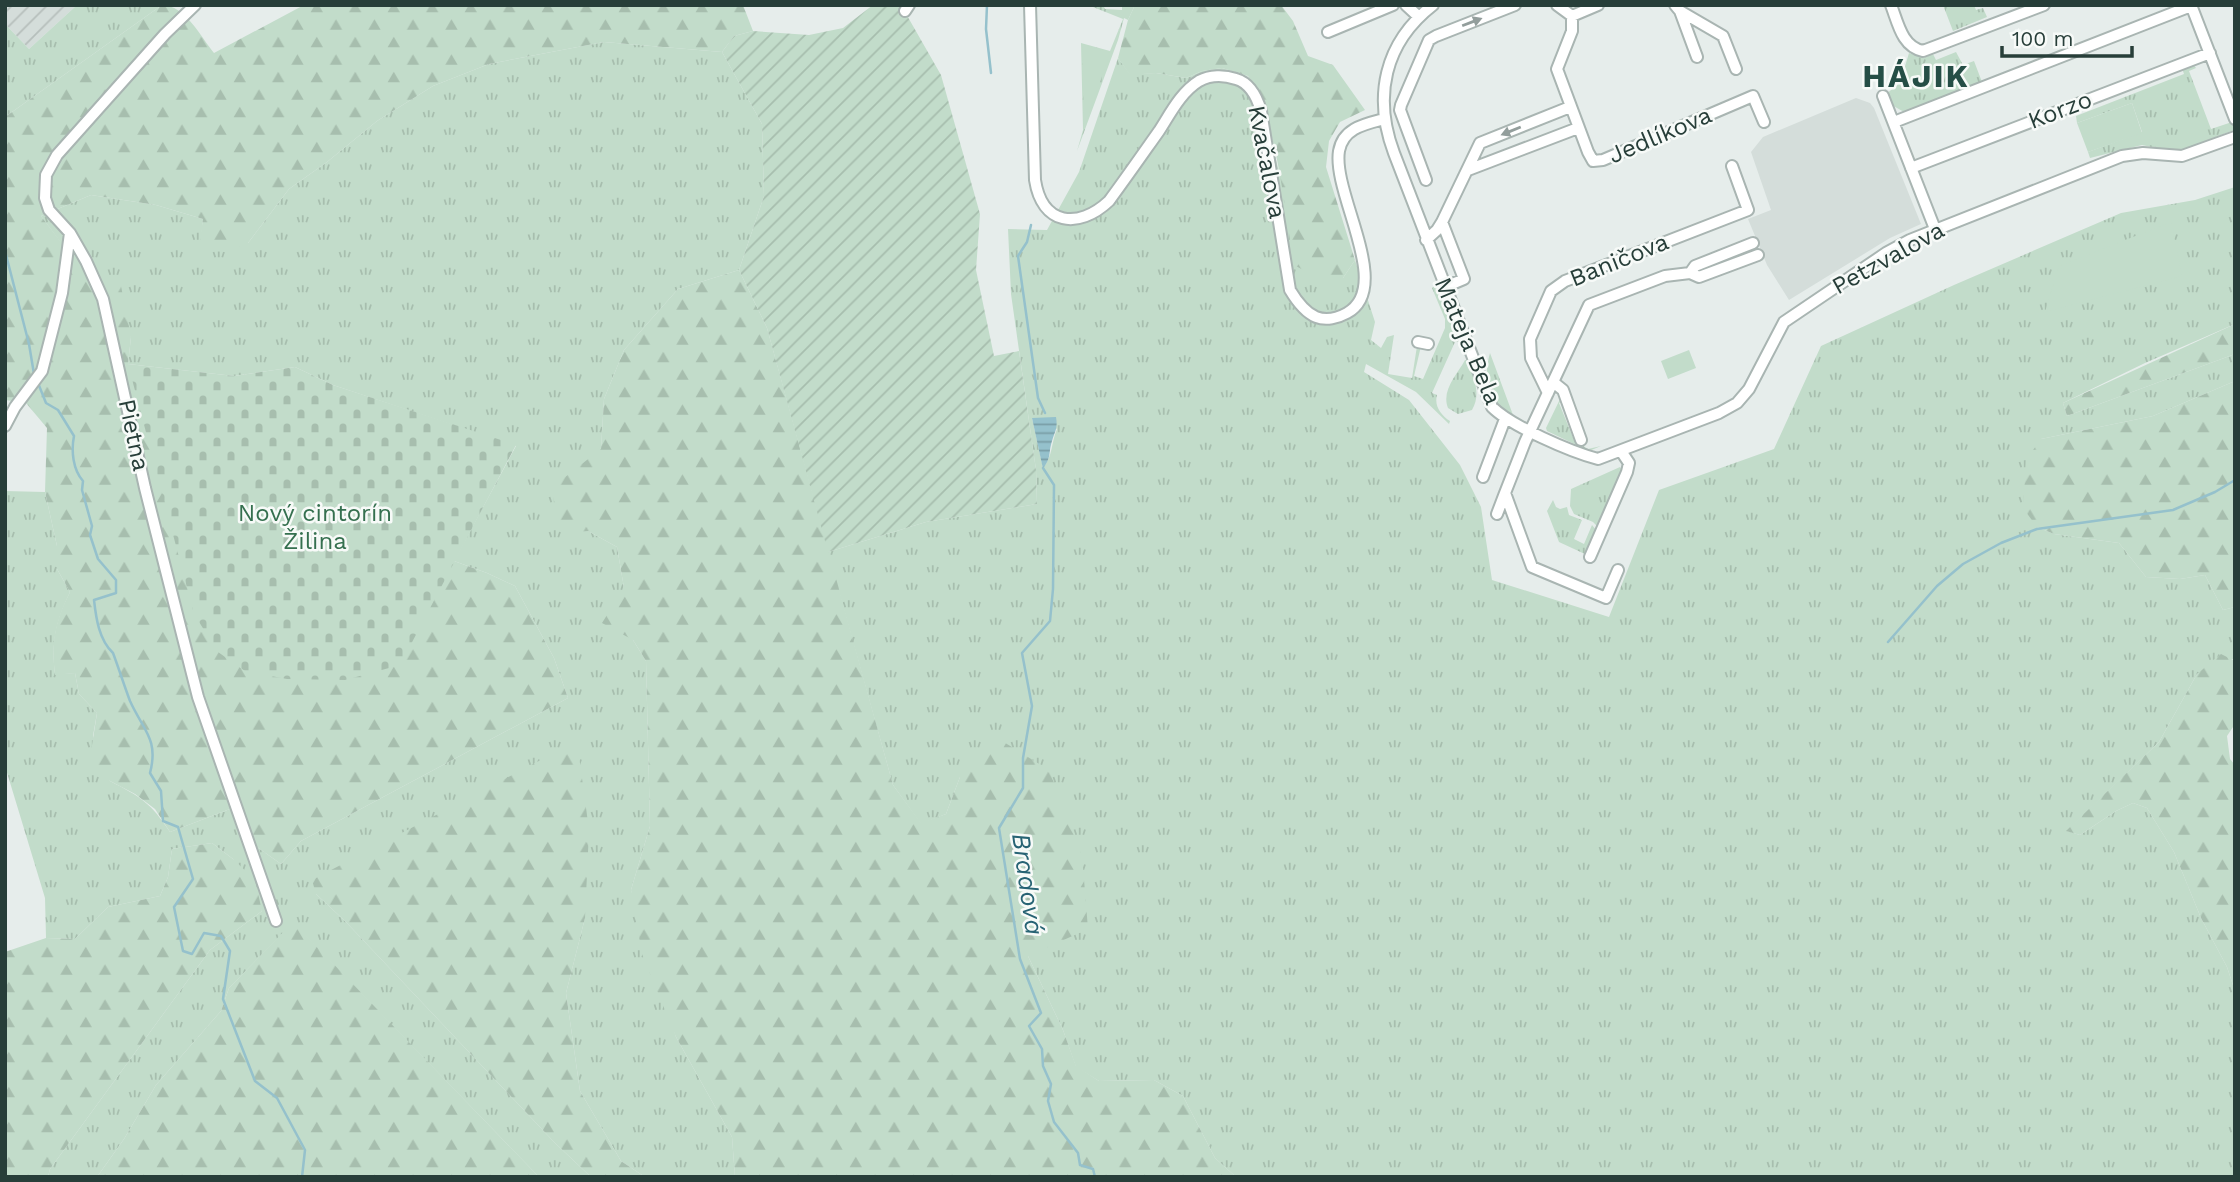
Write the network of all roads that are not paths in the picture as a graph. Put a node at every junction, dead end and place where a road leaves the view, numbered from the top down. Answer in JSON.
{"nodes":[{"id":1,"x":195,"y":5,"type":"edge"},
{"id":2,"x":1030,"y":5,"type":"edge"},
{"id":3,"x":1393,"y":5,"type":"edge"},
{"id":4,"x":1406,"y":5,"type":"edge"},
{"id":5,"x":1433,"y":5,"type":"edge"},
{"id":6,"x":1515,"y":5,"type":"edge"},
{"id":7,"x":1557,"y":5,"type":"edge"},
{"id":8,"x":1598,"y":5,"type":"edge"},
{"id":9,"x":1891,"y":5,"type":"edge"},
{"id":10,"x":2044,"y":5,"type":"edge"},
{"id":11,"x":2191,"y":6,"type":"edge"},
{"id":12,"x":1678,"y":8,"type":"edge"},
{"id":13,"x":1572,"y":16,"type":"junction"},
{"id":14,"x":1415,"y":21,"type":"junction"},
{"id":15,"x":1328,"y":32,"type":"dead end"},
{"id":16,"x":1429,"y":40,"type":"junction"},
{"id":17,"x":2210,"y":53,"type":"junction"},
{"id":18,"x":1697,"y":57,"type":"dead end"},
{"id":19,"x":1736,"y":69,"type":"dead end"},
{"id":20,"x":1883,"y":96,"type":"dead end"},
{"id":21,"x":1570,"y":107,"type":"junction"},
{"id":22,"x":2235,"y":118,"type":"edge"},
{"id":23,"x":1384,"y":119,"type":"junction"},
{"id":24,"x":1764,"y":122,"type":"dead end"},
{"id":25,"x":1894,"y":122,"type":"junction"},
{"id":26,"x":1578,"y":128,"type":"junction"},
{"id":27,"x":2235,"y":137,"type":"edge"},
{"id":28,"x":1420,"y":163,"type":"junction"},
{"id":29,"x":1732,"y":166,"type":"dead end"},
{"id":30,"x":1911,"y":168,"type":"junction"},
{"id":31,"x":1468,"y":170,"type":"junction"},
{"id":32,"x":1400,"y":171,"type":"junction"},
{"id":33,"x":1426,"y":180,"type":"dead end"},
{"id":34,"x":1442,"y":222,"type":"junction"},
{"id":35,"x":1935,"y":229,"type":"junction"},
{"id":36,"x":70,"y":233,"type":"junction"},
{"id":37,"x":1426,"y":240,"type":"junction"},
{"id":38,"x":1753,"y":243,"type":"dead end"},
{"id":39,"x":1758,"y":255,"type":"dead end"},
{"id":40,"x":1690,"y":273,"type":"junction"},
{"id":41,"x":1445,"y":288,"type":"junction"},
{"id":42,"x":1550,"y":387,"type":"junction"},
{"id":43,"x":1505,"y":419,"type":"junction"},
{"id":44,"x":5,"y":426,"type":"edge"},
{"id":45,"x":1531,"y":431,"type":"junction"},
{"id":46,"x":1581,"y":440,"type":"dead end"},
{"id":47,"x":1627,"y":449,"type":"junction"},
{"id":48,"x":1483,"y":477,"type":"dead end"},
{"id":49,"x":1505,"y":493,"type":"junction"},
{"id":50,"x":1497,"y":514,"type":"dead end"},
{"id":51,"x":1590,"y":557,"type":"dead end"},
{"id":52,"x":1618,"y":570,"type":"dead end"},
{"id":53,"x":276,"y":921,"type":"dead end"}],
"edges":[{"from":1,"to":36,"type":"street","name":"Pietna"},
{"from":2,"to":23,"type":"street","name":"Kvačalova"},
{"from":3,"to":15,"type":"street"},
{"from":4,"to":14,"type":"street"},
{"from":5,"to":14,"type":"street","name":"Mateja Bela"},
{"from":16,"to":6,"type":"street","one_way":true},
{"from":7,"to":13,"type":"street"},
{"from":8,"to":13,"type":"street"},
{"from":9,"to":10,"type":"street"},
{"from":11,"to":17,"type":"street"},
{"from":11,"to":25,"type":"street","name":"Korzo"},
{"from":12,"to":18,"type":"street"},
{"from":12,"to":19,"type":"street"},
{"from":13,"to":21,"type":"street","name":"Jedlíkova"},
{"from":14,"to":16,"type":"street"},
{"from":14,"to":23,"type":"street","name":"Mateja Bela"},
{"from":16,"to":28,"type":"street"},
{"from":17,"to":22,"type":"street"},
{"from":17,"to":30,"type":"street","name":"Korzo"},
{"from":20,"to":25,"type":"street"},
{"from":21,"to":26,"type":"street","name":"Jedlíkova"},
{"from":21,"to":31,"type":"street","one_way":true},
{"from":23,"to":32,"type":"street","name":"Mateja Bela"},
{"from":24,"to":26,"type":"street","name":"Jedlíkova"},
{"from":25,"to":30,"type":"street"},
{"from":26,"to":31,"type":"street"},
{"from":27,"to":35,"type":"street","name":"Petzvalova"},
{"from":28,"to":32,"type":"street"},
{"from":28,"to":33,"type":"street"},
{"from":29,"to":42,"type":"street","name":"Baničova"},
{"from":30,"to":35,"type":"street"},
{"from":31,"to":34,"type":"street"},
{"from":32,"to":37,"type":"street","name":"Mateja Bela"},
{"from":34,"to":37,"type":"street"},
{"from":34,"to":41,"type":"street"},
{"from":35,"to":47,"type":"street","name":"Petzvalova"},
{"from":36,"to":44,"type":"street"},
{"from":36,"to":53,"type":"street","name":"Pietna"},
{"from":37,"to":41,"type":"street","name":"Mateja Bela"},
{"from":38,"to":40,"type":"street","name":"Baničova"},
{"from":39,"to":40,"type":"street","name":"Baničova"},
{"from":40,"to":42,"type":"street","name":"Baničova"},
{"from":41,"to":43,"type":"street","name":"Mateja Bela"},
{"from":42,"to":45,"type":"street","name":"Baničova"},
{"from":42,"to":46,"type":"street","name":"Baničova"},
{"from":43,"to":45,"type":"street","name":"Mateja Bela"},
{"from":43,"to":48,"type":"street"},
{"from":45,"to":47,"type":"street","name":"Mateja Bela"},
{"from":45,"to":49,"type":"street","name":"Baničova"},
{"from":47,"to":51,"type":"street"},
{"from":49,"to":50,"type":"street","name":"Baničova"},
{"from":49,"to":52,"type":"street"}]}
